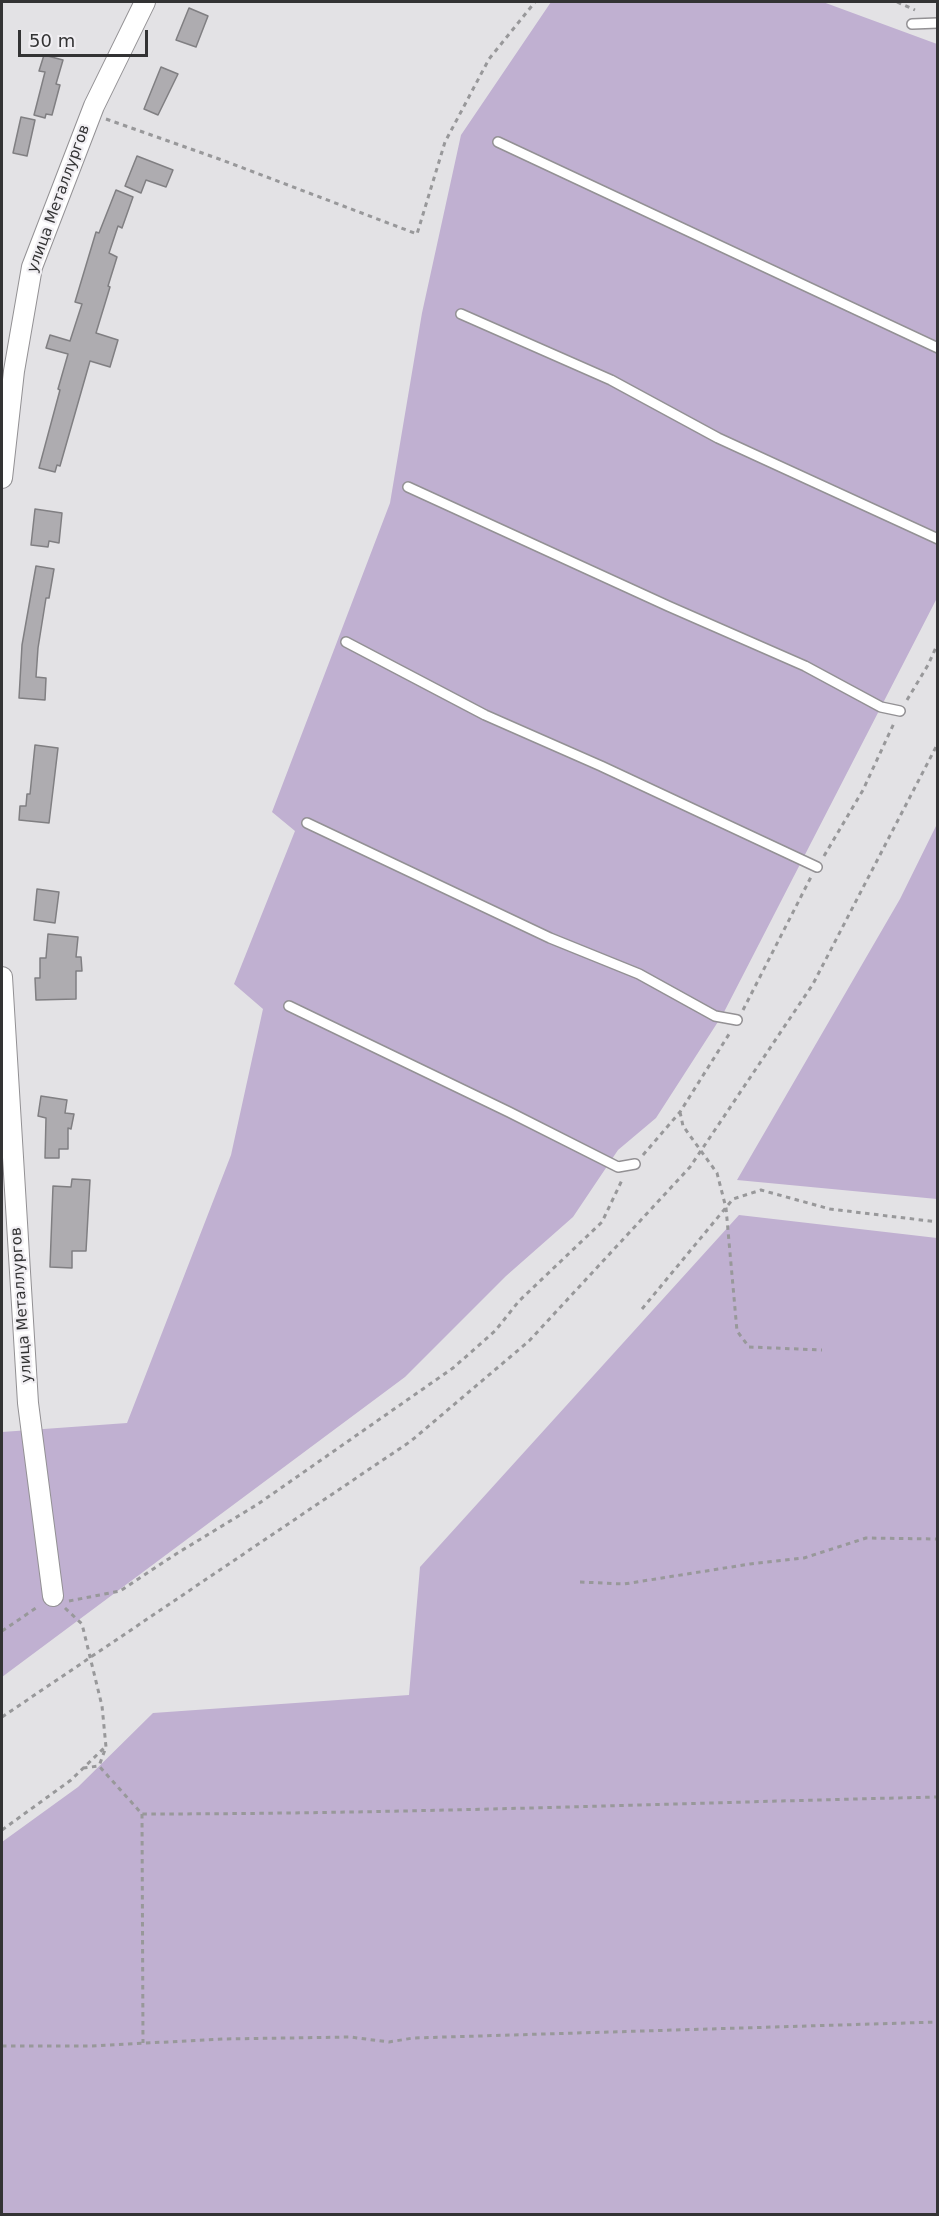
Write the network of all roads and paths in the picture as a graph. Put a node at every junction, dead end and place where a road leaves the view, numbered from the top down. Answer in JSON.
{"nodes":[{"id":1,"x":145,"y":2,"type":"edge"},
{"id":2,"x":535,"y":2,"type":"edge"},
{"id":3,"x":938,"y":23,"type":"edge"},
{"id":4,"x":912,"y":24,"type":"dead end"},
{"id":5,"x":91,"y":114,"type":"junction"},
{"id":6,"x":498,"y":142,"type":"dead end"},
{"id":7,"x":461,"y":314,"type":"dead end"},
{"id":8,"x":938,"y":348,"type":"edge"},
{"id":9,"x":2,"y":478,"type":"edge"},
{"id":10,"x":408,"y":487,"type":"dead end"},
{"id":11,"x":938,"y":539,"type":"edge"},
{"id":12,"x":346,"y":642,"type":"dead end"},
{"id":13,"x":938,"y":643,"type":"edge"},
{"id":14,"x":900,"y":711,"type":"junction"},
{"id":15,"x":938,"y":743,"type":"edge"},
{"id":16,"x":307,"y":823,"type":"dead end"},
{"id":17,"x":817,"y":867,"type":"junction"},
{"id":18,"x":2,"y":977,"type":"edge"},
{"id":19,"x":289,"y":1006,"type":"dead end"},
{"id":20,"x":737,"y":1020,"type":"junction"},
{"id":21,"x":680,"y":1112,"type":"junction"},
{"id":22,"x":702,"y":1151,"type":"junction"},
{"id":23,"x":635,"y":1164,"type":"junction"},
{"id":24,"x":726,"y":1208,"type":"junction"},
{"id":25,"x":938,"y":1222,"type":"edge"},
{"id":26,"x":642,"y":1309,"type":"dead end"},
{"id":27,"x":822,"y":1350,"type":"dead end"},
{"id":28,"x":938,"y":1539,"type":"edge"},
{"id":29,"x":579,"y":1582,"type":"dead end"},
{"id":30,"x":53,"y":1596,"type":"junction"},
{"id":31,"x":2,"y":1631,"type":"edge"},
{"id":32,"x":90,"y":1657,"type":"junction"},
{"id":33,"x":2,"y":1717,"type":"edge"},
{"id":34,"x":106,"y":1747,"type":"junction"},
{"id":35,"x":99,"y":1766,"type":"junction"},
{"id":36,"x":83,"y":1768,"type":"junction"},
{"id":37,"x":938,"y":1797,"type":"edge"},
{"id":38,"x":142,"y":1814,"type":"junction"},
{"id":39,"x":2,"y":1830,"type":"edge"},
{"id":40,"x":938,"y":2022,"type":"edge"},
{"id":41,"x":143,"y":2043,"type":"junction"},
{"id":42,"x":2,"y":2046,"type":"edge"}],
"edges":[{"from":1,"to":5,"type":"street","name":"улица Металлургов"},
{"from":2,"to":5,"type":"path"},
{"from":3,"to":4,"type":"lane"},
{"from":5,"to":9,"type":"street","name":"улица Металлургов"},
{"from":6,"to":8,"type":"lane"},
{"from":7,"to":11,"type":"lane"},
{"from":10,"to":14,"type":"lane"},
{"from":12,"to":17,"type":"lane"},
{"from":13,"to":14,"type":"path"},
{"from":14,"to":17,"type":"path"},
{"from":15,"to":22,"type":"path"},
{"from":16,"to":20,"type":"lane"},
{"from":17,"to":20,"type":"path"},
{"from":18,"to":30,"type":"street","name":"улица Металлургов"},
{"from":19,"to":23,"type":"lane"},
{"from":20,"to":21,"type":"path"},
{"from":21,"to":22,"type":"path"},
{"from":21,"to":23,"type":"path"},
{"from":22,"to":24,"type":"path"},
{"from":22,"to":32,"type":"path"},
{"from":23,"to":30,"type":"path"},
{"from":24,"to":25,"type":"path"},
{"from":24,"to":26,"type":"path"},
{"from":24,"to":27,"type":"path"},
{"from":28,"to":29,"type":"path"},
{"from":30,"to":31,"type":"path"},
{"from":30,"to":32,"type":"path"},
{"from":32,"to":33,"type":"path"},
{"from":32,"to":34,"type":"path"},
{"from":34,"to":35,"type":"path"},
{"from":34,"to":36,"type":"path"},
{"from":35,"to":36,"type":"path"},
{"from":35,"to":38,"type":"path"},
{"from":36,"to":39,"type":"path"},
{"from":37,"to":38,"type":"path"},
{"from":38,"to":41,"type":"path"},
{"from":40,"to":41,"type":"path"},
{"from":41,"to":42,"type":"path"}]}
